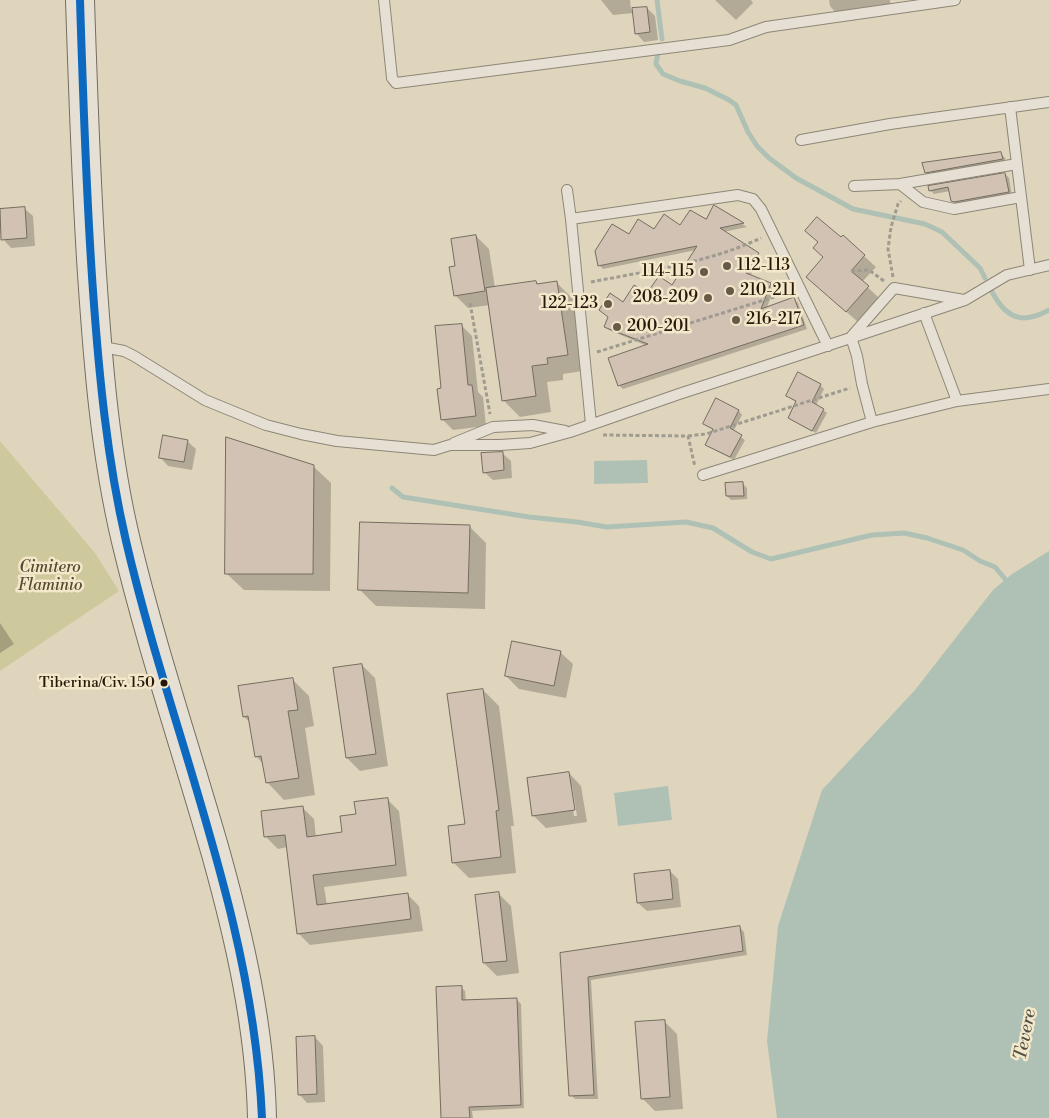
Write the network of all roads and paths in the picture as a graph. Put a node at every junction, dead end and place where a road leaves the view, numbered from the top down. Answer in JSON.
{"nodes":[{"id":1,"x":80,"y":0,"type":"edge"},
{"id":2,"x":384,"y":0,"type":"edge"},
{"id":3,"x":955,"y":0,"type":"edge"},
{"id":4,"x":1049,"y":102,"type":"edge"},
{"id":5,"x":1010,"y":108,"type":"junction"},
{"id":6,"x":801,"y":140,"type":"dead end"},
{"id":7,"x":1017,"y":164,"type":"junction"},
{"id":8,"x":900,"y":184,"type":"junction"},
{"id":9,"x":854,"y":186,"type":"dead end"},
{"id":10,"x":567,"y":190,"type":"dead end"},
{"id":11,"x":1021,"y":197,"type":"junction"},
{"id":12,"x":898,"y":204,"type":"dead end"},
{"id":13,"x":571,"y":219,"type":"junction"},
{"id":14,"x":772,"y":233,"type":"junction"},
{"id":15,"x":1049,"y":265,"type":"edge"},
{"id":16,"x":1030,"y":270,"type":"junction"},
{"id":17,"x":851,"y":271,"type":"dead end"},
{"id":18,"x":578,"y":285,"type":"junction"},
{"id":19,"x":894,"y":288,"type":"junction"},
{"id":20,"x":800,"y":289,"type":"junction"},
{"id":21,"x":965,"y":300,"type":"junction"},
{"id":22,"x":470,"y":303,"type":"dead end"},
{"id":23,"x":924,"y":313,"type":"junction"},
{"id":24,"x":852,"y":337,"type":"junction"},
{"id":25,"x":97,"y":345,"type":"junction"},
{"id":26,"x":828,"y":346,"type":"junction"},
{"id":27,"x":584,"y":355,"type":"junction"},
{"id":28,"x":862,"y":384,"type":"junction"},
{"id":29,"x":1049,"y":389,"type":"edge"},
{"id":30,"x":957,"y":401,"type":"junction"},
{"id":31,"x":872,"y":422,"type":"junction"},
{"id":32,"x":591,"y":424,"type":"junction"},
{"id":33,"x":493,"y":427,"type":"junction"},
{"id":34,"x":570,"y":432,"type":"junction"},
{"id":35,"x":688,"y":436,"type":"junction"},
{"id":36,"x":450,"y":445,"type":"junction"},
{"id":37,"x":703,"y":475,"type":"joint"},
{"id":38,"x":262,"y":1118,"type":"edge"}],
"edges":[{"from":1,"to":25,"type":"main road"},
{"from":2,"to":3,"type":"lane"},
{"from":4,"to":5,"type":"lane"},
{"from":5,"to":6,"type":"lane"},
{"from":5,"to":7,"type":"lane"},
{"from":7,"to":8,"type":"lane"},
{"from":7,"to":11,"type":"lane"},
{"from":8,"to":9,"type":"lane"},
{"from":8,"to":11,"type":"lane"},
{"from":10,"to":13,"type":"lane"},
{"from":11,"to":16,"type":"lane"},
{"from":12,"to":19,"type":"path"},
{"from":13,"to":14,"type":"lane"},
{"from":13,"to":18,"type":"lane"},
{"from":14,"to":18,"type":"path"},
{"from":14,"to":20,"type":"lane"},
{"from":15,"to":16,"type":"lane"},
{"from":16,"to":21,"type":"lane"},
{"from":17,"to":19,"type":"path"},
{"from":18,"to":27,"type":"lane"},
{"from":19,"to":21,"type":"lane"},
{"from":19,"to":24,"type":"lane"},
{"from":20,"to":26,"type":"lane"},
{"from":20,"to":27,"type":"path"},
{"from":21,"to":23,"type":"lane"},
{"from":22,"to":33,"type":"path"},
{"from":23,"to":24,"type":"lane"},
{"from":23,"to":30,"type":"lane"},
{"from":24,"to":26,"type":"lane"},
{"from":24,"to":28,"type":"lane"},
{"from":25,"to":36,"type":"lane"},
{"from":25,"to":38,"type":"main road"},
{"from":26,"to":32,"type":"lane"},
{"from":27,"to":32,"type":"lane"},
{"from":28,"to":31,"type":"lane"},
{"from":28,"to":35,"type":"path"},
{"from":29,"to":30,"type":"lane"},
{"from":30,"to":31,"type":"lane"},
{"from":31,"to":37,"type":"lane"},
{"from":32,"to":34,"type":"lane"},
{"from":33,"to":34,"type":"lane"},
{"from":33,"to":36,"type":"lane"},
{"from":34,"to":35,"type":"path"},
{"from":34,"to":36,"type":"lane"},
{"from":35,"to":37,"type":"path"}]}
